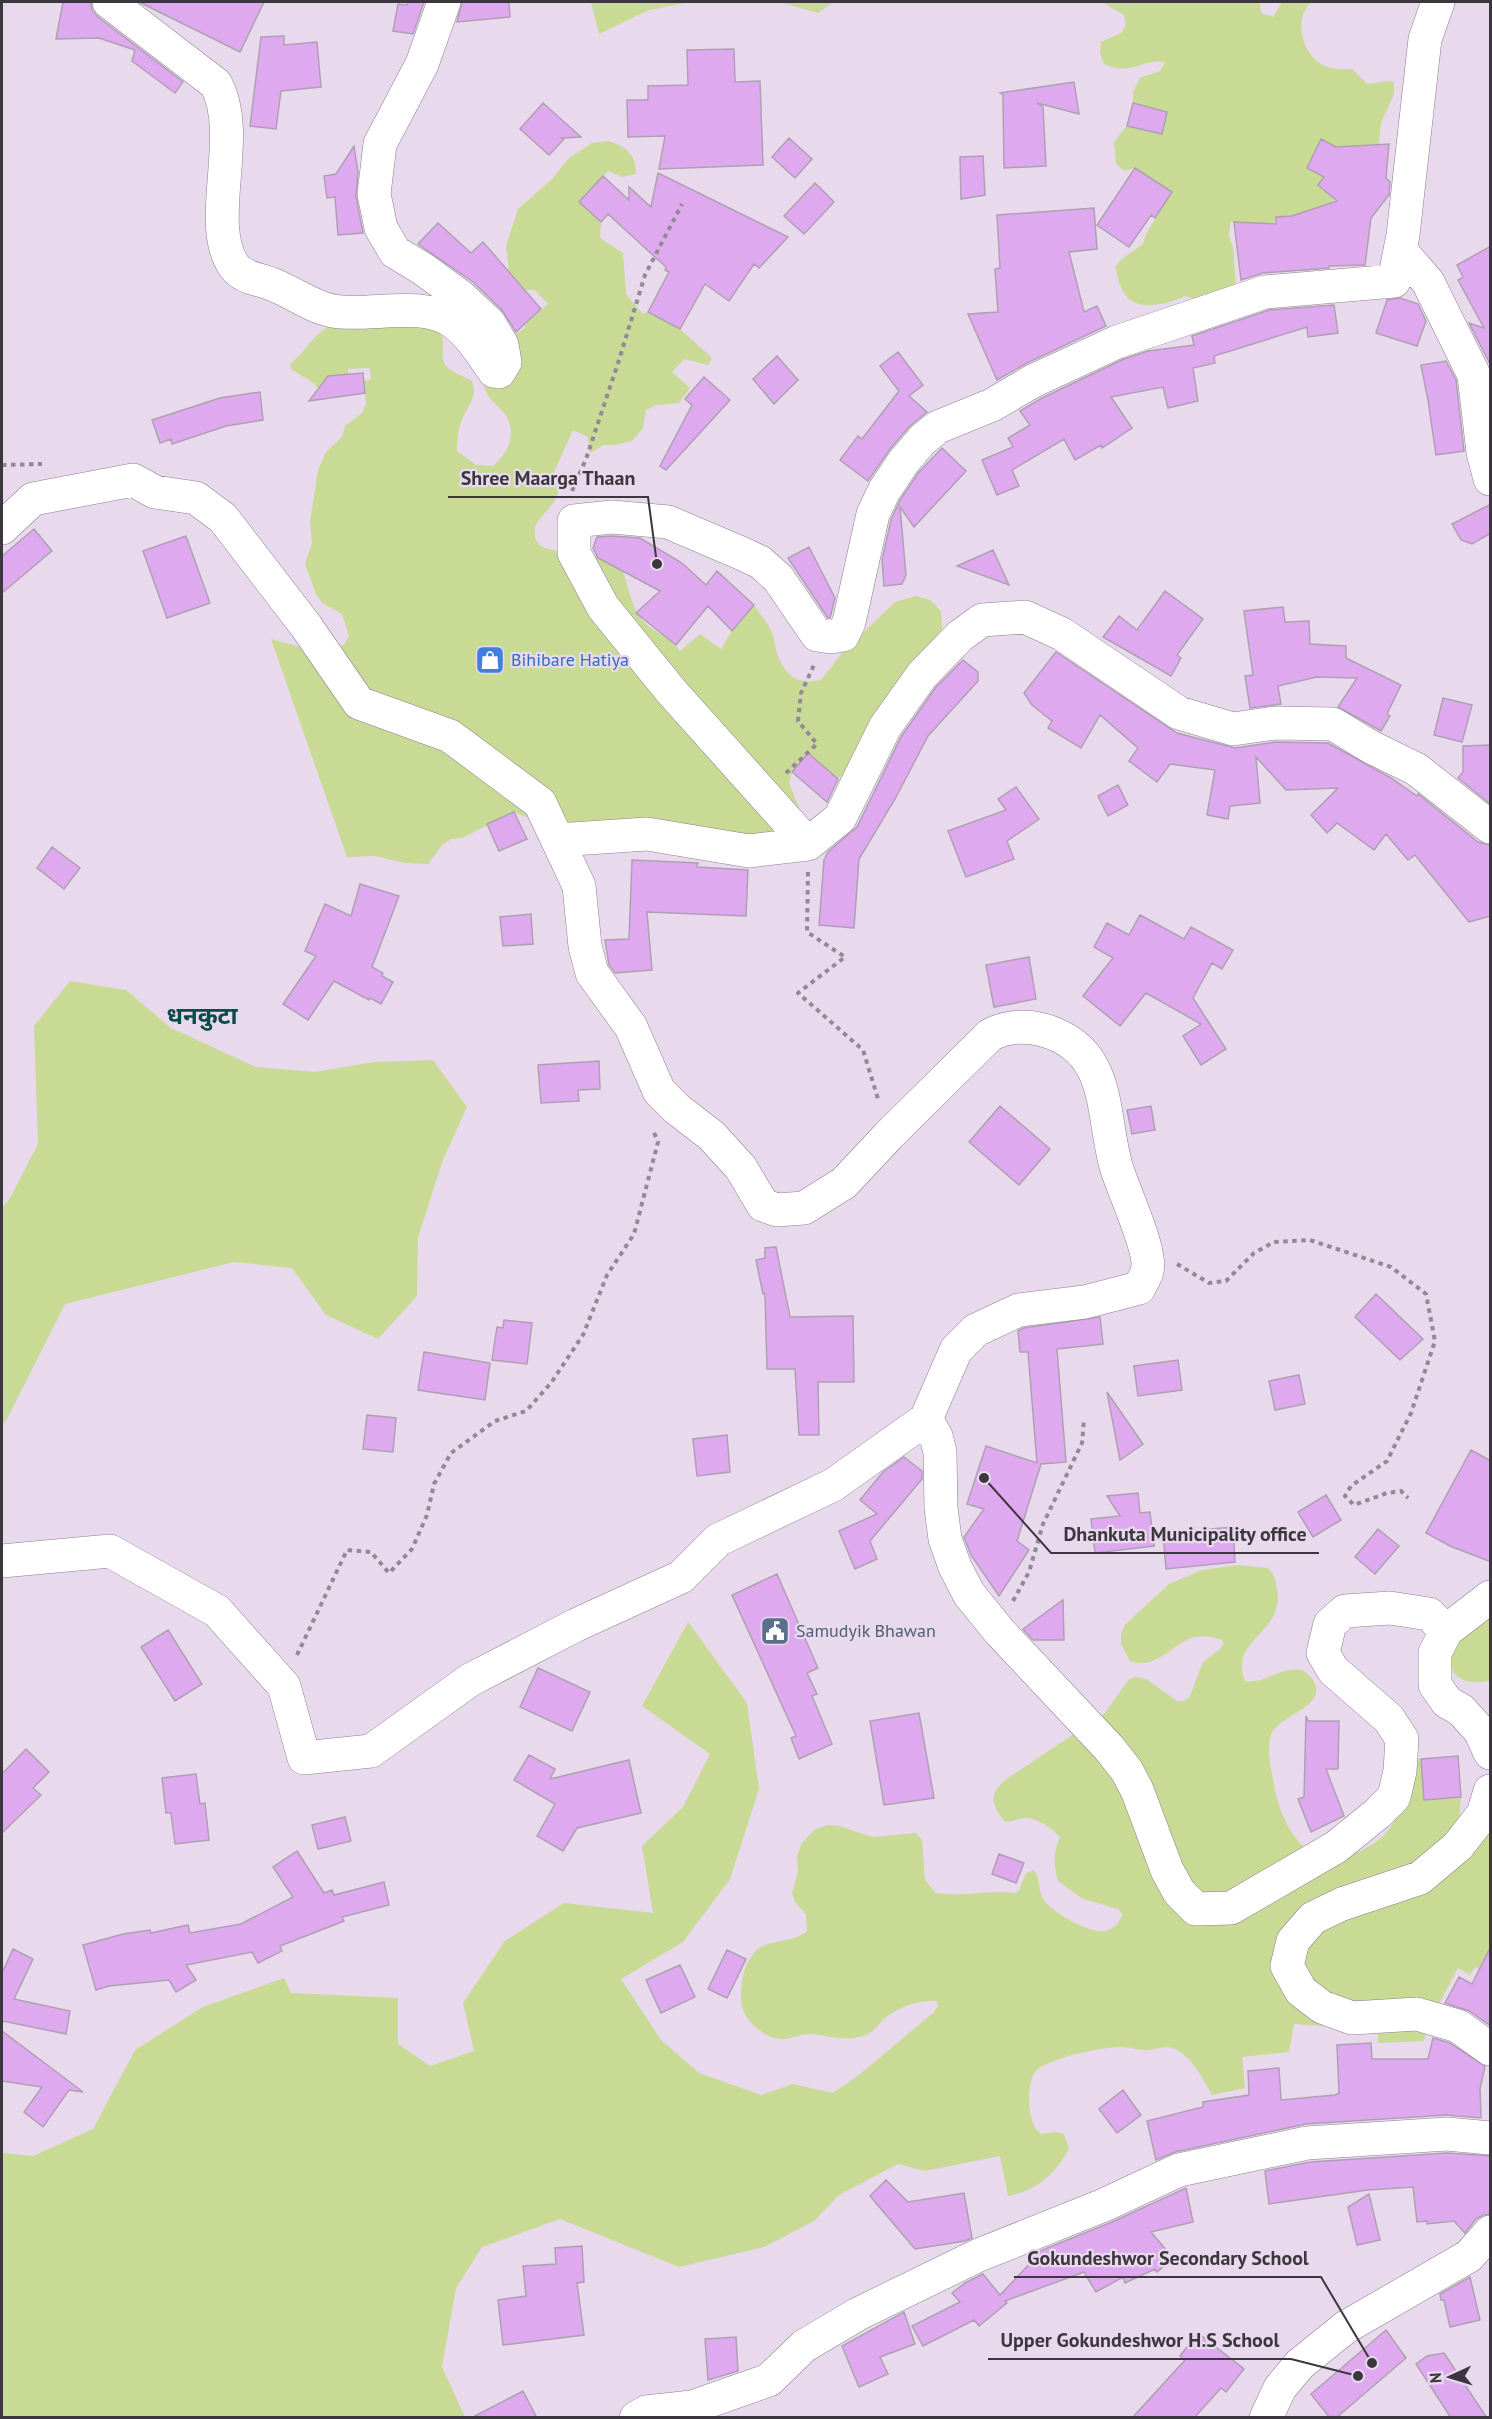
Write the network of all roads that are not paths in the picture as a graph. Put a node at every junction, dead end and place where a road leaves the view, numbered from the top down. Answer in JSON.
{"nodes":[{"id":1,"x":109,"y":2,"type":"edge"},
{"id":2,"x":444,"y":2,"type":"edge"},
{"id":3,"x":1438,"y":2,"type":"edge"},
{"id":4,"x":1400,"y":250,"type":"junction"},
{"id":5,"x":1491,"y":479,"type":"edge"},
{"id":6,"x":2,"y":528,"type":"edge"},
{"id":7,"x":1491,"y":827,"type":"edge"},
{"id":8,"x":558,"y":840,"type":"junction"},
{"id":9,"x":808,"y":844,"type":"junction"},
{"id":10,"x":926,"y":1419,"type":"junction"},
{"id":11,"x":2,"y":1562,"type":"edge"},
{"id":12,"x":1491,"y":1597,"type":"edge"},
{"id":13,"x":1446,"y":1631,"type":"junction"},
{"id":14,"x":1491,"y":1753,"type":"edge"},
{"id":15,"x":1491,"y":1791,"type":"edge"},
{"id":16,"x":1491,"y":2049,"type":"edge"},
{"id":17,"x":1491,"y":2138,"type":"edge"},
{"id":18,"x":1491,"y":2232,"type":"edge"},
{"id":19,"x":636,"y":2418,"type":"edge"},
{"id":20,"x":1266,"y":2418,"type":"edge"}],
"edges":[{"from":1,"to":2,"type":"street"},
{"from":3,"to":4,"type":"street"},
{"from":4,"to":5,"type":"street"},
{"from":4,"to":9,"type":"street"},
{"from":6,"to":8,"type":"street"},
{"from":7,"to":9,"type":"street"},
{"from":8,"to":9,"type":"street"},
{"from":8,"to":10,"type":"street"},
{"from":10,"to":11,"type":"street"},
{"from":10,"to":13,"type":"street"},
{"from":12,"to":13,"type":"street"},
{"from":13,"to":14,"type":"street"},
{"from":15,"to":16,"type":"street"},
{"from":17,"to":19,"type":"street"},
{"from":18,"to":20,"type":"street"}]}
